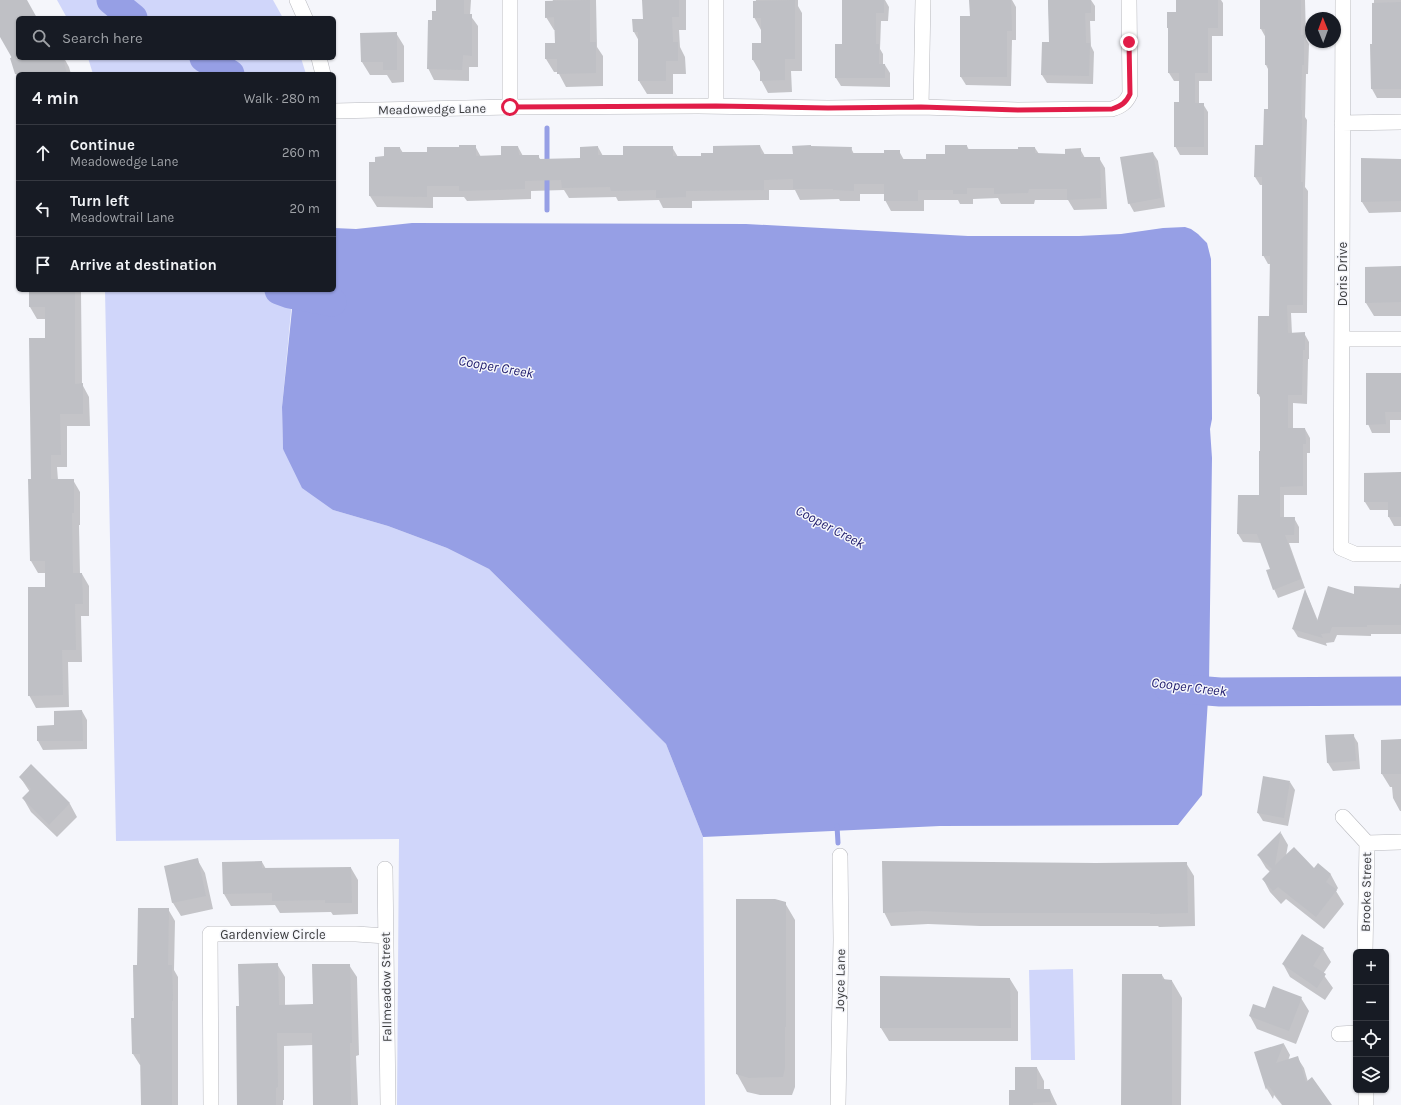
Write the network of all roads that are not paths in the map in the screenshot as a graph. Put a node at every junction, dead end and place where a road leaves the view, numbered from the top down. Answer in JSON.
{"nodes":[{"id":1,"x":297,"y":0,"type":"edge"},
{"id":2,"x":510,"y":0,"type":"edge"},
{"id":3,"x":716,"y":0,"type":"edge"},
{"id":4,"x":923,"y":0,"type":"edge"},
{"id":5,"x":1129,"y":0,"type":"edge"},
{"id":6,"x":1343,"y":0,"type":"edge"},
{"id":7,"x":304,"y":16,"type":"edge"},
{"id":8,"x":320,"y":60,"type":"edge"},
{"id":9,"x":322,"y":72,"type":"edge"},
{"id":10,"x":716,"y":106,"type":"junction"},
{"id":11,"x":510,"y":107,"type":"junction"},
{"id":12,"x":921,"y":107,"type":"junction"},
{"id":13,"x":336,"y":111,"type":"edge"},
{"id":14,"x":1342,"y":122,"type":"junction"},
{"id":15,"x":1401,"y":122,"type":"edge"},
{"id":16,"x":1401,"y":339,"type":"edge"},
{"id":17,"x":1342,"y":340,"type":"junction"},
{"id":18,"x":1401,"y":554,"type":"edge"},
{"id":19,"x":1343,"y":817,"type":"dead end"},
{"id":20,"x":1401,"y":842,"type":"edge"},
{"id":21,"x":1367,"y":843,"type":"junction"},
{"id":22,"x":840,"y":856,"type":"dead end"},
{"id":23,"x":385,"y":869,"type":"dead end"},
{"id":24,"x":386,"y":936,"type":"junction"},
{"id":25,"x":1365,"y":949,"type":"edge"},
{"id":26,"x":1353,"y":1032,"type":"edge"},
{"id":27,"x":1339,"y":1034,"type":"dead end"},
{"id":28,"x":1366,"y":1093,"type":"edge"},
{"id":29,"x":211,"y":1105,"type":"edge"},
{"id":30,"x":388,"y":1105,"type":"edge"},
{"id":31,"x":838,"y":1105,"type":"edge"},
{"id":32,"x":1366,"y":1105,"type":"edge"}],
"edges":[{"from":1,"to":7,"type":"street"},
{"from":2,"to":11,"type":"street"},
{"from":3,"to":10,"type":"street"},
{"from":4,"to":12,"type":"street"},
{"from":5,"to":12,"type":"street","name":"Meadowedge Lane"},
{"from":6,"to":14,"type":"street","name":"Doris Drive"},
{"from":8,"to":9,"type":"street"},
{"from":10,"to":11,"type":"street","name":"Meadowedge Lane"},
{"from":10,"to":12,"type":"street","name":"Meadowedge Lane"},
{"from":11,"to":13,"type":"street","name":"Meadowedge Lane"},
{"from":14,"to":15,"type":"street"},
{"from":14,"to":17,"type":"street","name":"Doris Drive"},
{"from":16,"to":17,"type":"street"},
{"from":17,"to":18,"type":"street","name":"Doris Drive"},
{"from":19,"to":21,"type":"street","name":"Brooke Street"},
{"from":20,"to":21,"type":"street"},
{"from":21,"to":25,"type":"street","name":"Brooke Street"},
{"from":22,"to":31,"type":"street","name":"Joyce Lane"},
{"from":23,"to":24,"type":"street","name":"Fallmeadow Street"},
{"from":24,"to":29,"type":"street","name":"Gardenview Circle"},
{"from":24,"to":30,"type":"street","name":"Fallmeadow Street"},
{"from":26,"to":27,"type":"street"},
{"from":28,"to":32,"type":"street"}]}
